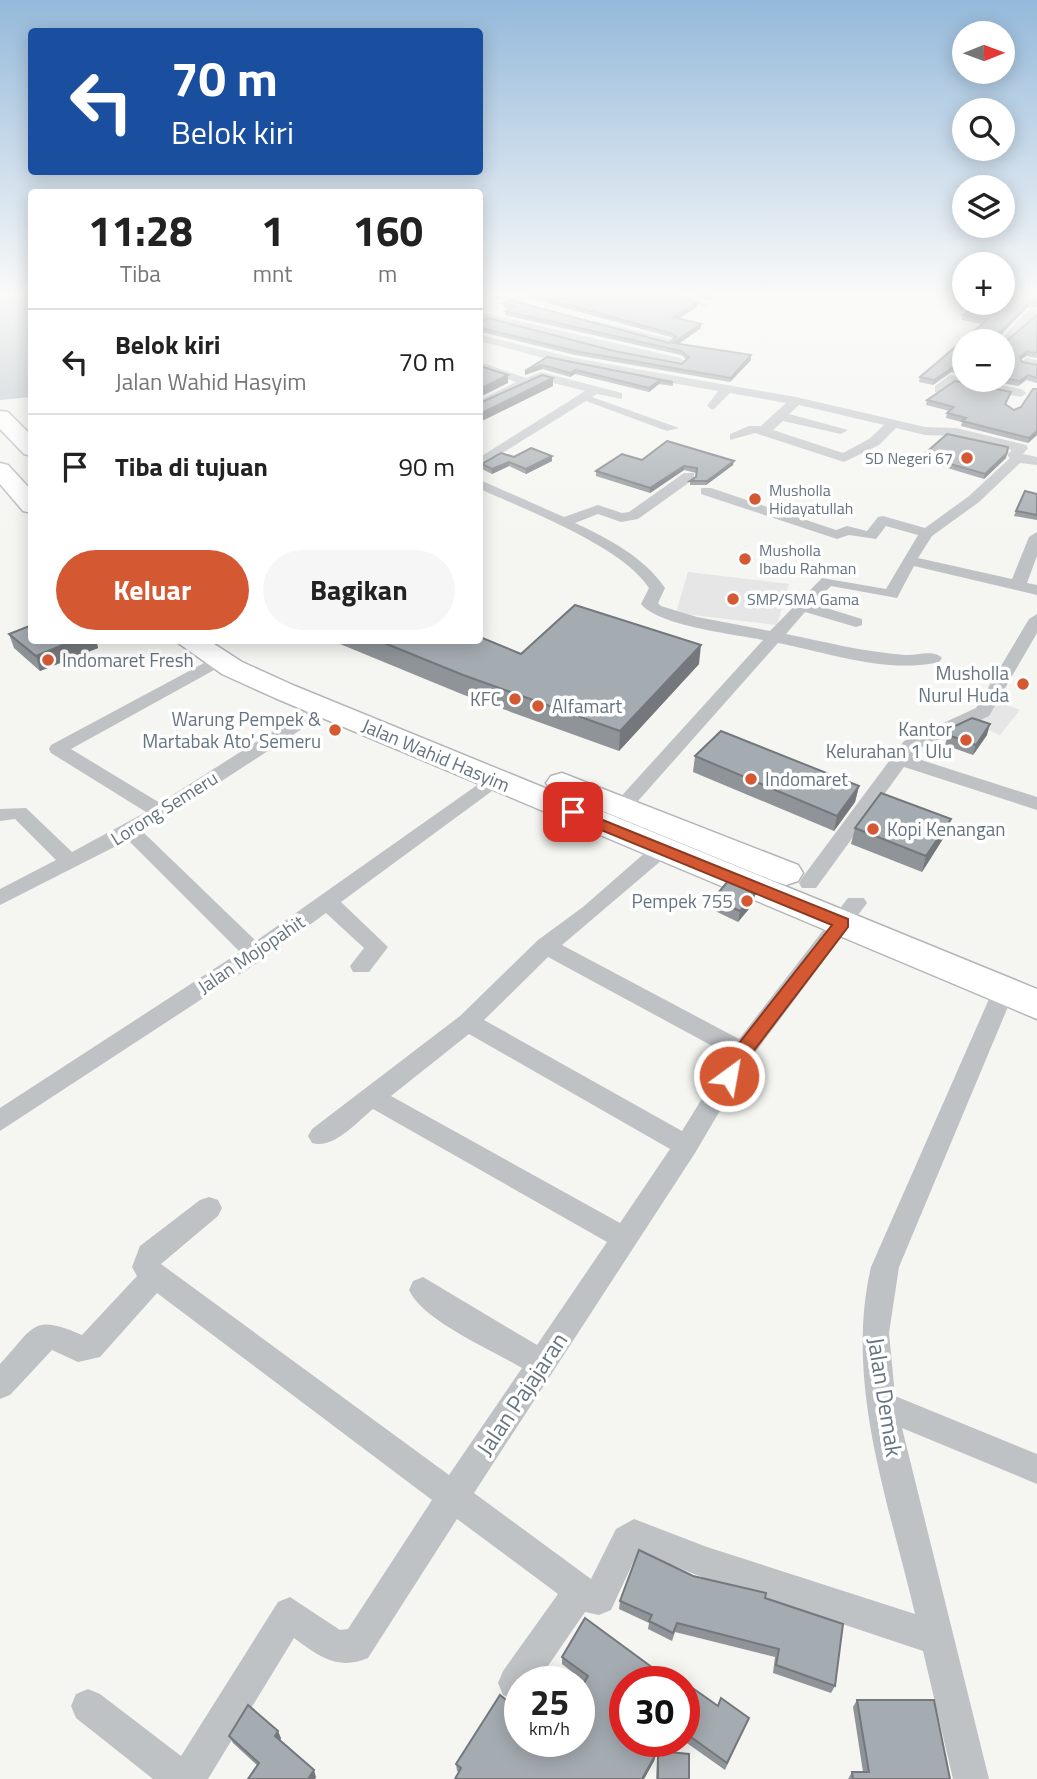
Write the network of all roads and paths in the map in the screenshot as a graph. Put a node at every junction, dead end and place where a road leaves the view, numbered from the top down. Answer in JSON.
{"nodes":[{"id":1,"x":515,"y":378,"type":"edge"},
{"id":2,"x":536,"y":378,"type":"edge"},
{"id":3,"x":545,"y":378,"type":"edge"},
{"id":4,"x":668,"y":378,"type":"edge"},
{"id":5,"x":952,"y":379,"type":"edge"},
{"id":6,"x":527,"y":382,"type":"junction"},
{"id":7,"x":727,"y":388,"type":"junction"},
{"id":8,"x":1037,"y":388,"type":"edge"},
{"id":9,"x":939,"y":389,"type":"edge"},
{"id":10,"x":1015,"y":391,"type":"edge"},
{"id":11,"x":1021,"y":393,"type":"junction"},
{"id":12,"x":589,"y":394,"type":"junction"},
{"id":13,"x":618,"y":396,"type":"dead end"},
{"id":14,"x":796,"y":401,"type":"junction"},
{"id":15,"x":483,"y":404,"type":"edge"},
{"id":16,"x":713,"y":406,"type":"dead end"},
{"id":17,"x":1012,"y":408,"type":"edge"},
{"id":18,"x":780,"y":416,"type":"junction"},
{"id":19,"x":8,"y":424,"type":"edge"},
{"id":20,"x":893,"y":424,"type":"junction"},
{"id":21,"x":672,"y":428,"type":"dead end"},
{"id":22,"x":841,"y":430,"type":"dead end"},
{"id":23,"x":764,"y":431,"type":"junction"},
{"id":24,"x":953,"y":432,"type":"junction"},
{"id":25,"x":735,"y":437,"type":"dead end"},
{"id":26,"x":939,"y":440,"type":"edge"},
{"id":27,"x":28,"y":445,"type":"edge"},
{"id":28,"x":1030,"y":460,"type":"edge"},
{"id":29,"x":483,"y":461,"type":"edge"},
{"id":30,"x":689,"y":476,"type":"dead end"},
{"id":31,"x":5,"y":481,"type":"edge"},
{"id":32,"x":483,"y":485,"type":"edge"},
{"id":33,"x":706,"y":491,"type":"dead end"},
{"id":34,"x":28,"y":502,"type":"edge"},
{"id":35,"x":562,"y":523,"type":"junction"},
{"id":36,"x":927,"y":533,"type":"junction"},
{"id":37,"x":1037,"y":537,"type":"edge"},
{"id":38,"x":909,"y":560,"type":"junction"},
{"id":39,"x":1018,"y":585,"type":"junction"},
{"id":40,"x":1037,"y":590,"type":"edge"},
{"id":41,"x":802,"y":606,"type":"junction"},
{"id":42,"x":1037,"y":619,"type":"edge"},
{"id":43,"x":856,"y":622,"type":"dead end"},
{"id":44,"x":776,"y":635,"type":"junction"},
{"id":45,"x":203,"y":644,"type":"edge"},
{"id":46,"x":225,"y":650,"type":"edge"},
{"id":47,"x":933,"y":658,"type":"dead end"},
{"id":48,"x":321,"y":708,"type":"junction"},
{"id":49,"x":901,"y":760,"type":"junction"},
{"id":50,"x":497,"y":780,"type":"junction"},
{"id":51,"x":1037,"y":804,"type":"edge"},
{"id":52,"x":623,"y":806,"type":"junction"},
{"id":53,"x":160,"y":812,"type":"junction"},
{"id":54,"x":0,"y":816,"type":"edge"},
{"id":55,"x":130,"y":831,"type":"junction"},
{"id":56,"x":662,"y":849,"type":"junction"},
{"id":57,"x":71,"y":863,"type":"junction"},
{"id":58,"x":809,"y":883,"type":"junction"},
{"id":59,"x":0,"y":898,"type":"edge"},
{"id":60,"x":327,"y":901,"type":"junction"},
{"id":61,"x":849,"y":913,"type":"junction"},
{"id":62,"x":546,"y":946,"type":"junction"},
{"id":63,"x":255,"y":953,"type":"junction"},
{"id":64,"x":361,"y":966,"type":"dead end"},
{"id":65,"x":1037,"y":982,"type":"edge"},
{"id":66,"x":1004,"y":990,"type":"junction"},
{"id":67,"x":1037,"y":1005,"type":"edge"},
{"id":68,"x":468,"y":1022,"type":"junction"},
{"id":69,"x":743,"y":1052,"type":"junction"},
{"id":70,"x":374,"y":1098,"type":"junction"},
{"id":71,"x":0,"y":1121,"type":"edge"},
{"id":72,"x":321,"y":1136,"type":"dead end"},
{"id":73,"x":686,"y":1146,"type":"junction"},
{"id":74,"x":209,"y":1208,"type":"dead end"},
{"id":75,"x":625,"y":1239,"type":"junction"},
{"id":76,"x":156,"y":1275,"type":"junction"},
{"id":77,"x":422,"y":1290,"type":"dead end"},
{"id":78,"x":541,"y":1364,"type":"junction"},
{"id":79,"x":0,"y":1385,"type":"edge"},
{"id":80,"x":882,"y":1405,"type":"junction"},
{"id":81,"x":1037,"y":1469,"type":"edge"},
{"id":82,"x":454,"y":1495,"type":"junction"},
{"id":83,"x":580,"y":1591,"type":"junction"},
{"id":84,"x":936,"y":1638,"type":"junction"},
{"id":85,"x":527,"y":1666,"type":"edge"},
{"id":86,"x":88,"y":1706,"type":"dead end"},
{"id":87,"x":185,"y":1779,"type":"edge"},
{"id":88,"x":971,"y":1779,"type":"edge"}],
"edges":[{"from":1,"to":6,"type":"street"},
{"from":2,"to":6,"type":"street"},
{"from":3,"to":12,"type":"street"},
{"from":4,"to":7,"type":"street"},
{"from":5,"to":9,"type":"street"},
{"from":6,"to":15,"type":"street"},
{"from":7,"to":14,"type":"street"},
{"from":7,"to":16,"type":"street"},
{"from":8,"to":11,"type":"street"},
{"from":10,"to":11,"type":"street"},
{"from":11,"to":17,"type":"street"},
{"from":12,"to":13,"type":"street"},
{"from":12,"to":21,"type":"street"},
{"from":12,"to":29,"type":"street"},
{"from":14,"to":18,"type":"street"},
{"from":14,"to":20,"type":"street"},
{"from":18,"to":22,"type":"street"},
{"from":18,"to":23,"type":"street"},
{"from":19,"to":27,"type":"highway"},
{"from":20,"to":23,"type":"street"},
{"from":20,"to":24,"type":"street"},
{"from":23,"to":25,"type":"street"},
{"from":24,"to":26,"type":"street"},
{"from":24,"to":28,"type":"street"},
{"from":28,"to":36,"type":"street"},
{"from":30,"to":35,"type":"street"},
{"from":31,"to":34,"type":"highway"},
{"from":32,"to":35,"type":"street"},
{"from":33,"to":36,"type":"street"},
{"from":35,"to":44,"type":"street"},
{"from":36,"to":38,"type":"street"},
{"from":37,"to":39,"type":"street"},
{"from":38,"to":39,"type":"street"},
{"from":38,"to":41,"type":"street"},
{"from":39,"to":40,"type":"street"},
{"from":41,"to":43,"type":"street"},
{"from":41,"to":44,"type":"street"},
{"from":42,"to":49,"type":"street"},
{"from":44,"to":47,"type":"street"},
{"from":44,"to":52,"type":"street"},
{"from":45,"to":46,"type":"highway","name":"Jalan Wahid Hasyim"},
{"from":46,"to":48,"type":"highway","name":"Jalan Wahid Hasyim"},
{"from":46,"to":52,"type":"highway","name":"Jalan Wahid Hasyim"},
{"from":46,"to":53,"type":"street"},
{"from":48,"to":50,"type":"highway","name":"Jalan Wahid Hasyim"},
{"from":48,"to":53,"type":"street","name":"Lorong Semeru"},
{"from":49,"to":51,"type":"street"},
{"from":49,"to":58,"type":"street"},
{"from":50,"to":56,"type":"highway","name":"Jalan Wahid Hasyim"},
{"from":50,"to":60,"type":"street","name":"Jalan Mojopahit"},
{"from":52,"to":58,"type":"highway","name":"Jalan Wahid Hasyim"},
{"from":53,"to":55,"type":"street","name":"Lorong Semeru"},
{"from":54,"to":57,"type":"street"},
{"from":55,"to":57,"type":"street","name":"Lorong Semeru"},
{"from":55,"to":63,"type":"street"},
{"from":56,"to":61,"type":"highway","name":"Jalan Wahid Hasyim"},
{"from":56,"to":62,"type":"street"},
{"from":57,"to":59,"type":"street","name":"Lorong Semeru"},
{"from":58,"to":61,"type":"highway","name":"Jalan Wahid Hasyim"},
{"from":60,"to":63,"type":"street","name":"Jalan Mojopahit"},
{"from":60,"to":64,"type":"street"},
{"from":61,"to":65,"type":"highway","name":"Jalan Wahid Hasyim"},
{"from":61,"to":66,"type":"highway","name":"Jalan Wahid Hasyim"},
{"from":61,"to":69,"type":"street","name":"Jalan Pajajaran"},
{"from":62,"to":68,"type":"street"},
{"from":62,"to":69,"type":"street"},
{"from":63,"to":71,"type":"street","name":"Jalan Mojopahit"},
{"from":66,"to":67,"type":"highway","name":"Jalan Wahid Hasyim"},
{"from":66,"to":80,"type":"street","name":"Jalan Demak"},
{"from":68,"to":70,"type":"street"},
{"from":68,"to":73,"type":"street"},
{"from":69,"to":73,"type":"street","name":"Jalan Pajajaran"},
{"from":70,"to":72,"type":"street"},
{"from":70,"to":75,"type":"street"},
{"from":73,"to":75,"type":"street","name":"Jalan Pajajaran"},
{"from":74,"to":76,"type":"street"},
{"from":75,"to":78,"type":"street","name":"Jalan Pajajaran"},
{"from":76,"to":79,"type":"street"},
{"from":76,"to":82,"type":"street"},
{"from":77,"to":78,"type":"street"},
{"from":78,"to":82,"type":"street","name":"Jalan Pajajaran"},
{"from":80,"to":81,"type":"street"},
{"from":80,"to":84,"type":"street","name":"Jalan Demak"},
{"from":82,"to":83,"type":"street"},
{"from":82,"to":87,"type":"street","name":"Jalan Pajajaran"},
{"from":83,"to":84,"type":"street"},
{"from":83,"to":85,"type":"street"},
{"from":84,"to":88,"type":"street","name":"Jalan Demak"},
{"from":86,"to":87,"type":"street"}]}
